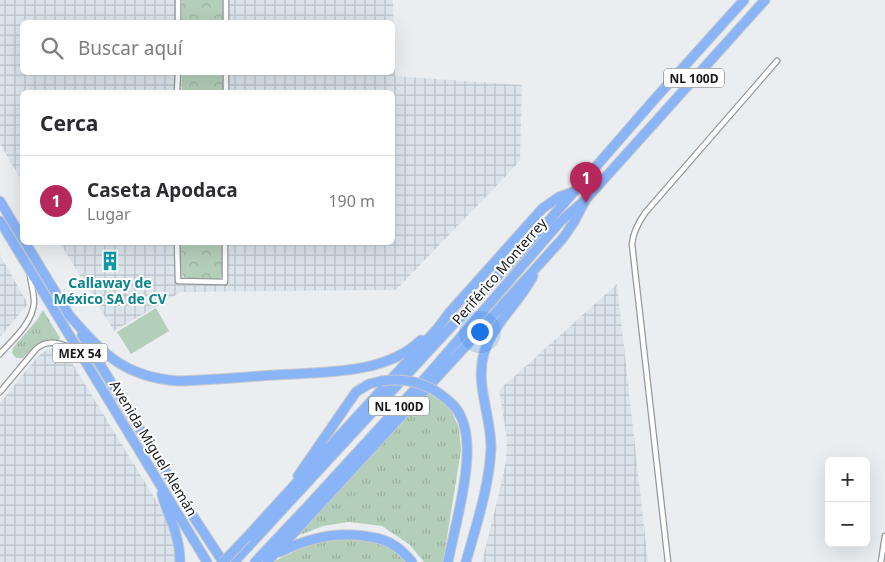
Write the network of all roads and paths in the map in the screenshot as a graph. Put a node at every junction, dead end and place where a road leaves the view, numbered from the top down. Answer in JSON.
{"nodes":[{"id":1,"x":178,"y":0,"type":"edge"},
{"id":2,"x":226,"y":0,"type":"edge"},
{"id":3,"x":744,"y":0,"type":"edge"},
{"id":4,"x":766,"y":0,"type":"edge"},
{"id":5,"x":178,"y":20,"type":"edge"},
{"id":6,"x":226,"y":20,"type":"edge"},
{"id":7,"x":777,"y":61,"type":"dead end"},
{"id":8,"x":178,"y":75,"type":"edge"},
{"id":9,"x":226,"y":75,"type":"edge"},
{"id":10,"x":178,"y":90,"type":"edge"},
{"id":11,"x":226,"y":90,"type":"edge"},
{"id":12,"x":575,"y":191,"type":"junction"},
{"id":13,"x":586,"y":199,"type":"junction"},
{"id":14,"x":0,"y":201,"type":"edge"},
{"id":15,"x":0,"y":221,"type":"edge"},
{"id":16,"x":20,"y":235,"type":"edge"},
{"id":17,"x":27,"y":245,"type":"edge"},
{"id":18,"x":177,"y":245,"type":"edge"},
{"id":19,"x":225,"y":245,"type":"edge"},
{"id":20,"x":537,"y":267,"type":"junction"},
{"id":21,"x":30,"y":269,"type":"junction"},
{"id":22,"x":449,"y":313,"type":"junction"},
{"id":23,"x":68,"y":314,"type":"junction"},
{"id":24,"x":79,"y":350,"type":"junction"},
{"id":25,"x":0,"y":354,"type":"edge"},
{"id":26,"x":0,"y":392,"type":"edge"},
{"id":27,"x":160,"y":486,"type":"junction"},
{"id":28,"x":283,"y":498,"type":"junction"},
{"id":29,"x":885,"y":536,"type":"edge"},
{"id":30,"x":250,"y":540,"type":"junction"},
{"id":31,"x":264,"y":559,"type":"edge"},
{"id":32,"x":180,"y":562,"type":"edge"},
{"id":33,"x":207,"y":562,"type":"edge"},
{"id":34,"x":223,"y":562,"type":"edge"},
{"id":35,"x":234,"y":562,"type":"edge"},
{"id":36,"x":412,"y":562,"type":"edge"},
{"id":37,"x":448,"y":562,"type":"edge"},
{"id":38,"x":466,"y":562,"type":"edge"},
{"id":39,"x":668,"y":562,"type":"edge"},
{"id":40,"x":881,"y":562,"type":"edge"}],
"edges":[{"from":1,"to":5,"type":"street"},
{"from":2,"to":6,"type":"street"},
{"from":3,"to":12,"type":"highway","name":"Periférico Monterrey","number":"NL 100D"},
{"from":4,"to":13,"type":"highway","name":"Periférico Monterrey","number":"NL 100D"},
{"from":7,"to":39,"type":"street"},
{"from":8,"to":10,"type":"street"},
{"from":9,"to":11,"type":"street"},
{"from":12,"to":22,"type":"highway"},
{"from":12,"to":30,"type":"highway","name":"Periférico Monterrey","number":"NL 100D"},
{"from":13,"to":20,"type":"highway"},
{"from":13,"to":31,"type":"highway","name":"Periférico Monterrey","number":"NL 100D"},
{"from":14,"to":16,"type":"highway"},
{"from":15,"to":21,"type":"highway","name":"Avenida Miguel Alemán","number":"MEX 54"},
{"from":17,"to":23,"type":"highway","name":"Avenida Miguel Alemán","number":"MEX 54"},
{"from":18,"to":19,"type":"street"},
{"from":20,"to":31,"type":"highway"},
{"from":20,"to":38,"type":"highway"},
{"from":21,"to":24,"type":"highway","name":"Avenida Miguel Alemán","number":"MEX 54"},
{"from":21,"to":25,"type":"street"},
{"from":22,"to":23,"type":"highway"},
{"from":22,"to":28,"type":"highway"},
{"from":23,"to":34,"type":"highway","name":"Avenida Miguel Alemán","number":"MEX 54"},
{"from":24,"to":26,"type":"street"},
{"from":24,"to":27,"type":"highway","name":"Avenida Miguel Alemán","number":"MEX 54"},
{"from":27,"to":32,"type":"highway"},
{"from":27,"to":33,"type":"highway","name":"Avenida Miguel Alemán","number":"MEX 54"},
{"from":28,"to":30,"type":"highway"},
{"from":28,"to":37,"type":"highway","bridge":true},
{"from":29,"to":40,"type":"street"},
{"from":30,"to":34,"type":"highway","bridge":true},
{"from":30,"to":35,"type":"highway","name":"Periférico Monterrey","number":"NL 100D"},
{"from":31,"to":36,"type":"highway"}]}
